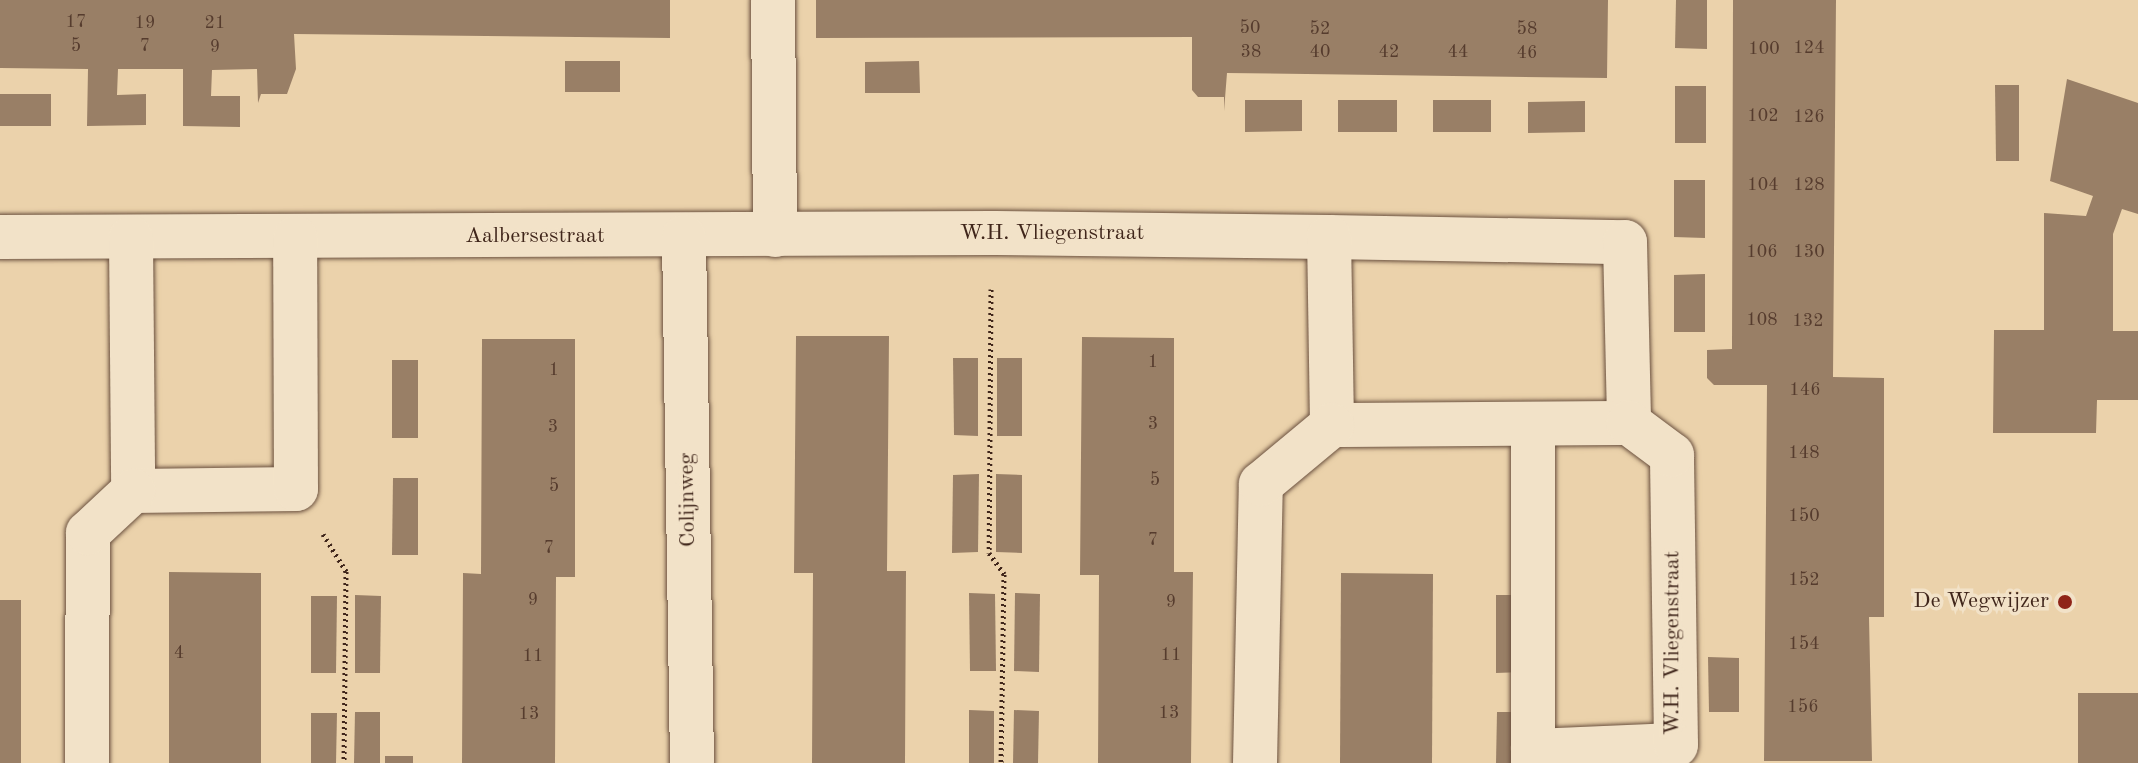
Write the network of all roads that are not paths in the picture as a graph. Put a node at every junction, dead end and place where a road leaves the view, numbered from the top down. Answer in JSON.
{"nodes":[{"id":1,"x":773,"y":0,"type":"edge"},
{"id":2,"x":775,"y":235,"type":"junction"},
{"id":3,"x":0,"y":237,"type":"edge"},
{"id":4,"x":684,"y":237,"type":"junction"},
{"id":5,"x":1329,"y":237,"type":"junction"},
{"id":6,"x":131,"y":238,"type":"junction"},
{"id":7,"x":295,"y":238,"type":"junction"},
{"id":8,"x":1629,"y":423,"type":"junction"},
{"id":9,"x":1533,"y":424,"type":"junction"},
{"id":10,"x":1332,"y":425,"type":"junction"},
{"id":11,"x":133,"y":491,"type":"junction"},
{"id":12,"x":1533,"y":757,"type":"edge"},
{"id":13,"x":87,"y":763,"type":"edge"},
{"id":14,"x":692,"y":763,"type":"edge"},
{"id":15,"x":1255,"y":763,"type":"edge"}],
"edges":[{"from":1,"to":2,"type":"street"},
{"from":2,"to":4,"type":"street","name":"Aalbersestraat"},
{"from":2,"to":5,"type":"street","name":"W.H. Vliegenstraat"},
{"from":3,"to":6,"type":"street","name":"Aalbersestraat"},
{"from":4,"to":7,"type":"street","name":"Aalbersestraat"},
{"from":4,"to":14,"type":"street","name":"Colijnweg"},
{"from":5,"to":8,"type":"street","name":"W.H. Vliegenstraat"},
{"from":5,"to":10,"type":"street"},
{"from":6,"to":7,"type":"street","name":"Aalbersestraat"},
{"from":6,"to":11,"type":"street"},
{"from":7,"to":11,"type":"street"},
{"from":8,"to":9,"type":"street"},
{"from":8,"to":12,"type":"street","name":"W.H. Vliegenstraat"},
{"from":9,"to":10,"type":"street"},
{"from":9,"to":12,"type":"street","name":"W.H. Vliegenstraat"},
{"from":10,"to":15,"type":"street"},
{"from":11,"to":13,"type":"street"}]}
